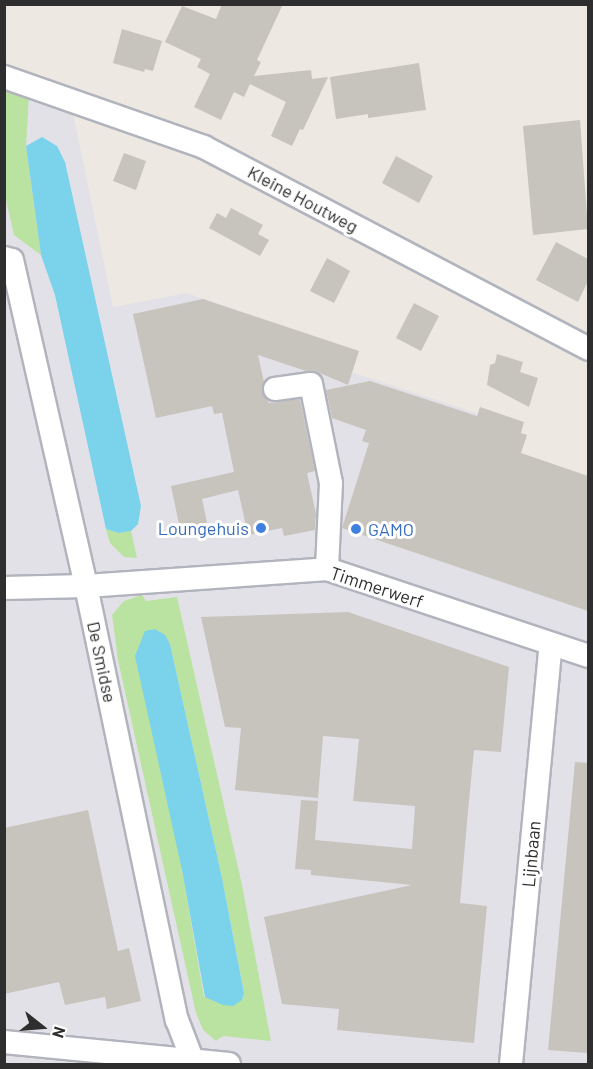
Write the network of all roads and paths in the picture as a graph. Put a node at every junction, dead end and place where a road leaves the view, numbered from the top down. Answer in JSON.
{"nodes":[{"id":1,"x":4,"y":77,"type":"edge"},
{"id":2,"x":8,"y":259,"type":"edge"},
{"id":3,"x":588,"y":350,"type":"edge"},
{"id":4,"x":275,"y":389,"type":"dead end"},
{"id":5,"x":327,"y":569,"type":"junction"},
{"id":6,"x":86,"y":586,"type":"junction"},
{"id":7,"x":4,"y":588,"type":"edge"},
{"id":8,"x":551,"y":644,"type":"junction"},
{"id":9,"x":588,"y":656,"type":"edge"},
{"id":10,"x":4,"y":1042,"type":"edge"},
{"id":11,"x":193,"y":1063,"type":"edge"},
{"id":12,"x":229,"y":1065,"type":"edge"},
{"id":13,"x":511,"y":1065,"type":"edge"}],
"edges":[{"from":1,"to":3,"type":"street","name":"Kleine Houtweg"},
{"from":2,"to":6,"type":"street","name":"De Smidse"},
{"from":4,"to":5,"type":"street"},
{"from":5,"to":6,"type":"street","name":"Timmerwerf"},
{"from":5,"to":8,"type":"street","name":"Timmerwerf"},
{"from":6,"to":7,"type":"street","name":"Timmerwerf"},
{"from":6,"to":11,"type":"street","name":"De Smidse"},
{"from":8,"to":9,"type":"street","name":"Timmerwerf"},
{"from":8,"to":13,"type":"street","name":"Lijnbaan"},
{"from":10,"to":11,"type":"street"},
{"from":11,"to":12,"type":"street"}]}
